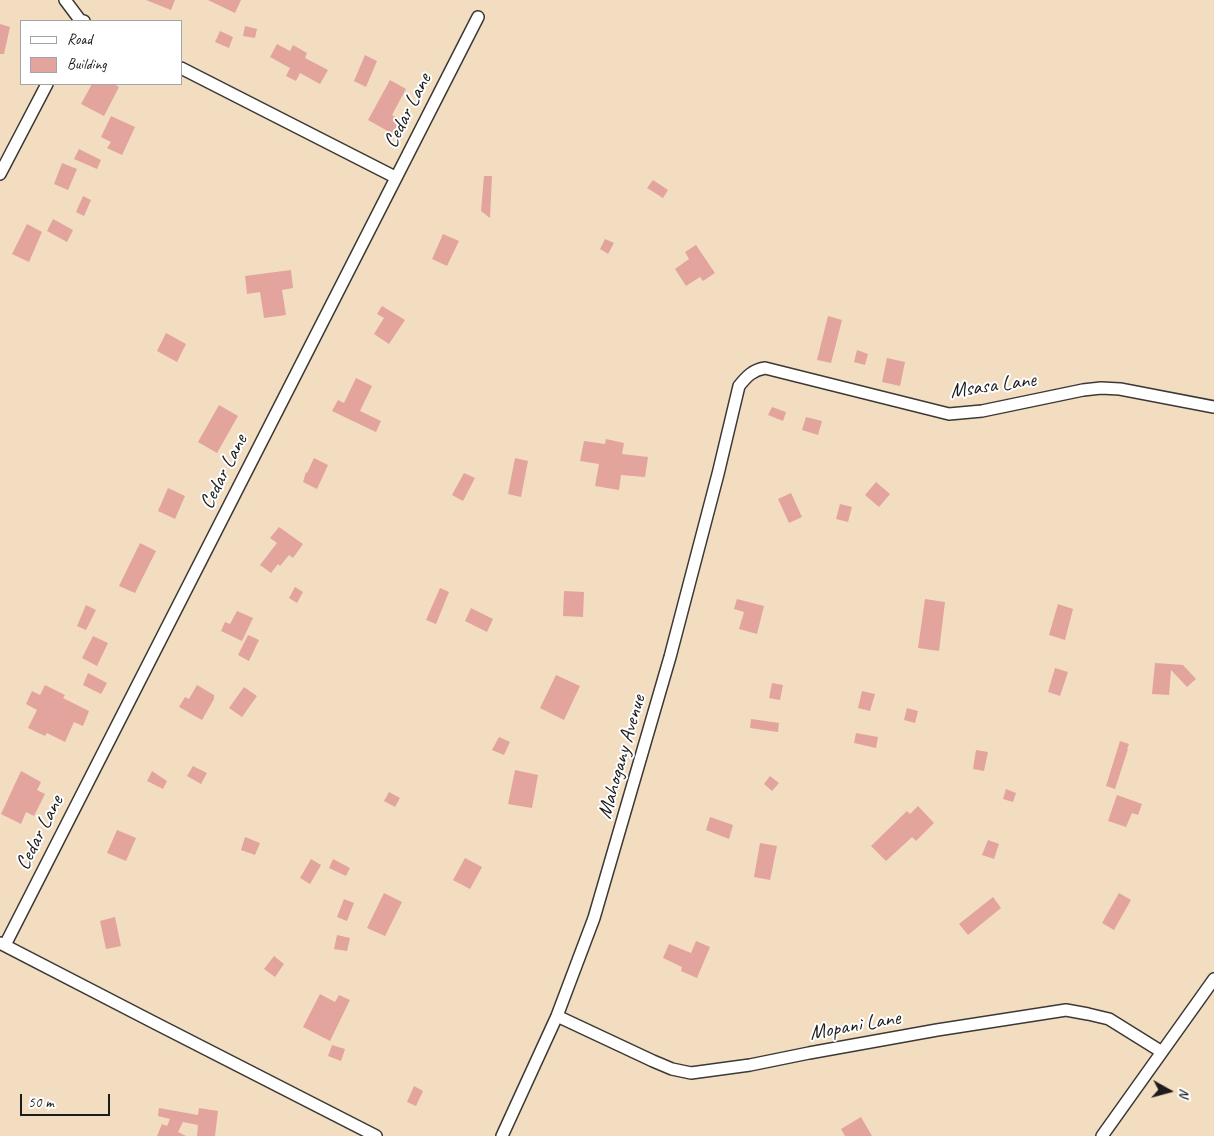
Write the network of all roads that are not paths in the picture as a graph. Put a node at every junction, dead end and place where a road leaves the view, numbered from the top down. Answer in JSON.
{"nodes":[{"id":1,"x":65,"y":0,"type":"edge"},
{"id":2,"x":478,"y":17,"type":"dead end"},
{"id":3,"x":80,"y":20,"type":"edge"},
{"id":4,"x":182,"y":69,"type":"edge"},
{"id":5,"x":46,"y":85,"type":"edge"},
{"id":6,"x":0,"y":174,"type":"edge"},
{"id":7,"x":395,"y":176,"type":"junction"},
{"id":8,"x":748,"y":375,"type":"joint"},
{"id":9,"x":1214,"y":407,"type":"edge"},
{"id":10,"x":2,"y":944,"type":"edge"},
{"id":11,"x":1214,"y":979,"type":"edge"},
{"id":12,"x":557,"y":1016,"type":"junction"},
{"id":13,"x":1162,"y":1052,"type":"junction"},
{"id":14,"x":376,"y":1136,"type":"edge"},
{"id":15,"x":502,"y":1136,"type":"edge"},
{"id":16,"x":1102,"y":1136,"type":"edge"}],
"edges":[{"from":1,"to":3,"type":"street"},
{"from":2,"to":7,"type":"street","name":"Cedar Lane"},
{"from":4,"to":7,"type":"street"},
{"from":5,"to":6,"type":"street"},
{"from":7,"to":10,"type":"street","name":"Cedar Lane"},
{"from":8,"to":9,"type":"street","name":"Msasa Lane"},
{"from":8,"to":12,"type":"street","name":"Mahogany Avenue"},
{"from":10,"to":14,"type":"street"},
{"from":11,"to":13,"type":"street"},
{"from":12,"to":13,"type":"street","name":"Mopani Lane"},
{"from":12,"to":15,"type":"street","name":"Mahogany Avenue"},
{"from":13,"to":16,"type":"street"}]}
